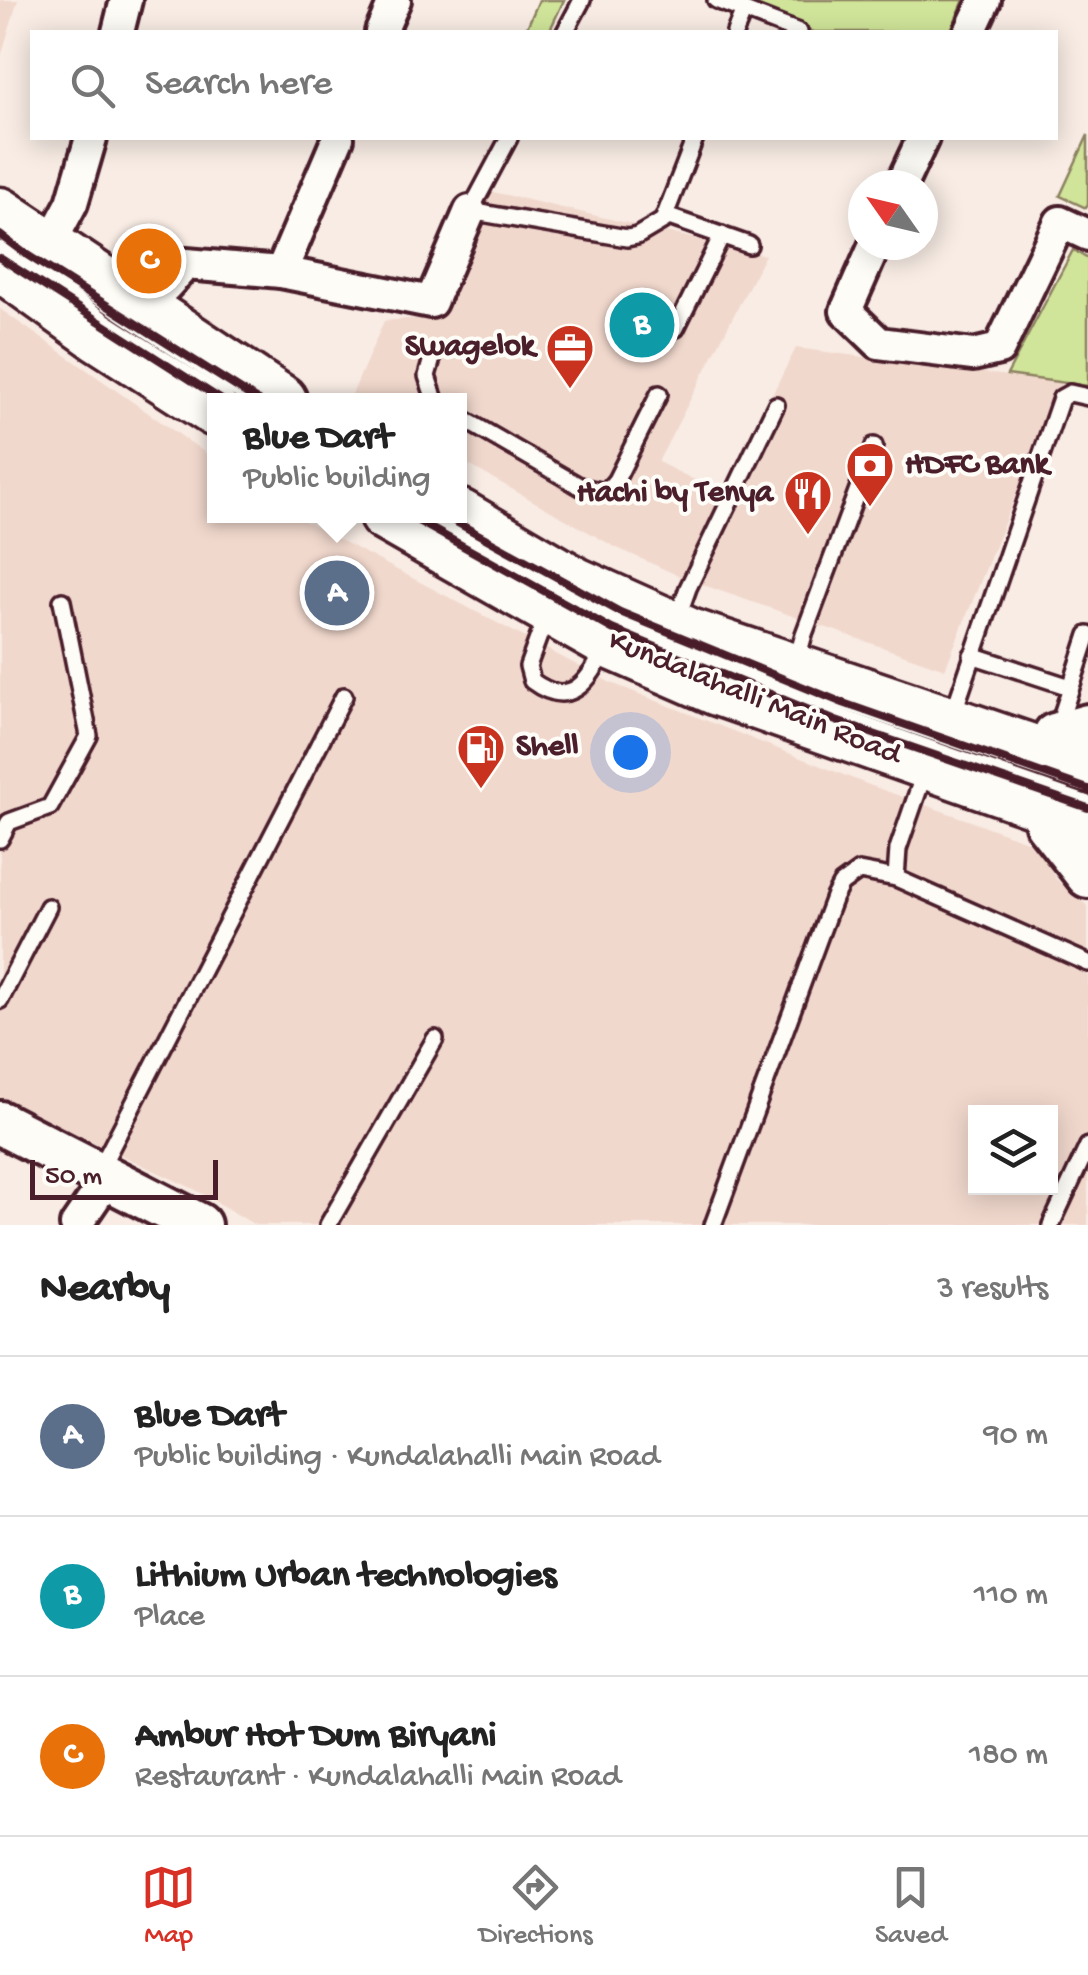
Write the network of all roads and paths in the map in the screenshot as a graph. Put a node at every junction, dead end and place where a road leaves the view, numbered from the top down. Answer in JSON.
{"nodes":[{"id":1,"x":126,"y":0,"type":"edge"},
{"id":2,"x":395,"y":0,"type":"edge"},
{"id":3,"x":582,"y":0,"type":"edge"},
{"id":4,"x":716,"y":0,"type":"edge"},
{"id":5,"x":985,"y":0,"type":"edge"},
{"id":6,"x":743,"y":13,"type":"junction"},
{"id":7,"x":118,"y":30,"type":"edge"},
{"id":8,"x":382,"y":30,"type":"edge"},
{"id":9,"x":566,"y":30,"type":"edge"},
{"id":10,"x":737,"y":30,"type":"edge"},
{"id":11,"x":793,"y":30,"type":"edge"},
{"id":12,"x":971,"y":30,"type":"edge"},
{"id":13,"x":90,"y":140,"type":"edge"},
{"id":14,"x":337,"y":140,"type":"edge"},
{"id":15,"x":508,"y":140,"type":"edge"},
{"id":16,"x":694,"y":140,"type":"edge"},
{"id":17,"x":921,"y":140,"type":"edge"},
{"id":18,"x":908,"y":170,"type":"edge"},
{"id":19,"x":470,"y":211,"type":"junction"},
{"id":20,"x":0,"y":212,"type":"edge"},
{"id":21,"x":664,"y":218,"type":"junction"},
{"id":22,"x":1088,"y":235,"type":"edge"},
{"id":23,"x":722,"y":236,"type":"junction"},
{"id":24,"x":749,"y":245,"type":"dead end"},
{"id":25,"x":49,"y":246,"type":"junction"},
{"id":26,"x":868,"y":260,"type":"edge"},
{"id":27,"x":0,"y":266,"type":"edge"},
{"id":28,"x":281,"y":272,"type":"junction"},
{"id":29,"x":134,"y":304,"type":"junction"},
{"id":30,"x":676,"y":328,"type":"dead end"},
{"id":31,"x":432,"y":355,"type":"dead end"},
{"id":32,"x":271,"y":393,"type":"edge"},
{"id":33,"x":433,"y":393,"type":"edge"},
{"id":34,"x":659,"y":394,"type":"dead end"},
{"id":35,"x":1088,"y":397,"type":"edge"},
{"id":36,"x":776,"y":404,"type":"dead end"},
{"id":37,"x":207,"y":407,"type":"edge"},
{"id":38,"x":467,"y":420,"type":"edge"},
{"id":39,"x":874,"y":446,"type":"dead end"},
{"id":40,"x":467,"y":518,"type":"edge"},
{"id":41,"x":396,"y":523,"type":"edge"},
{"id":42,"x":62,"y":600,"type":"dead end"},
{"id":43,"x":550,"y":609,"type":"junction"},
{"id":44,"x":674,"y":626,"type":"junction"},
{"id":45,"x":1088,"y":636,"type":"edge"},
{"id":46,"x":607,"y":643,"type":"junction"},
{"id":47,"x":972,"y":655,"type":"junction"},
{"id":48,"x":794,"y":671,"type":"junction"},
{"id":49,"x":1070,"y":687,"type":"junction"},
{"id":50,"x":344,"y":696,"type":"dead end"},
{"id":51,"x":950,"y":722,"type":"junction"},
{"id":52,"x":1070,"y":746,"type":"edge"},
{"id":53,"x":927,"y":767,"type":"junction"},
{"id":54,"x":1069,"y":814,"type":"edge"},
{"id":55,"x":0,"y":839,"type":"edge"},
{"id":56,"x":1088,"y":876,"type":"edge"},
{"id":57,"x":896,"y":878,"type":"junction"},
{"id":58,"x":48,"y":907,"type":"dead end"},
{"id":59,"x":1088,"y":962,"type":"edge"},
{"id":60,"x":0,"y":1000,"type":"edge"},
{"id":61,"x":434,"y":1039,"type":"dead end"},
{"id":62,"x":1,"y":1125,"type":"edge"},
{"id":63,"x":1088,"y":1146,"type":"edge"},
{"id":64,"x":103,"y":1175,"type":"junction"},
{"id":65,"x":76,"y":1225,"type":"edge"},
{"id":66,"x":199,"y":1225,"type":"edge"},
{"id":67,"x":328,"y":1225,"type":"edge"},
{"id":68,"x":714,"y":1225,"type":"edge"},
{"id":69,"x":1051,"y":1225,"type":"edge"}],
"edges":[{"from":1,"to":7,"type":"street"},
{"from":2,"to":8,"type":"street"},
{"from":3,"to":9,"type":"lane"},
{"from":4,"to":6,"type":"lane"},
{"from":5,"to":12,"type":"street"},
{"from":6,"to":10,"type":"lane"},
{"from":6,"to":11,"type":"lane"},
{"from":13,"to":25,"type":"street"},
{"from":14,"to":28,"type":"street"},
{"from":15,"to":19,"type":"lane"},
{"from":16,"to":21,"type":"lane"},
{"from":17,"to":18,"type":"street"},
{"from":19,"to":21,"type":"lane"},
{"from":19,"to":28,"type":"street"},
{"from":20,"to":25,"type":"main road"},
{"from":21,"to":23,"type":"lane"},
{"from":22,"to":26,"type":"street"},
{"from":23,"to":24,"type":"lane"},
{"from":23,"to":30,"type":"lane"},
{"from":25,"to":29,"type":"main road"},
{"from":27,"to":37,"type":"main road"},
{"from":28,"to":29,"type":"street"},
{"from":29,"to":32,"type":"main road"},
{"from":31,"to":33,"type":"lane"},
{"from":34,"to":38,"type":"lane"},
{"from":35,"to":47,"type":"lane"},
{"from":36,"to":44,"type":"lane"},
{"from":39,"to":48,"type":"lane"},
{"from":40,"to":44,"type":"main road","name":"Kundalahalli Main Road"},
{"from":41,"to":43,"type":"main road","name":"Kundalahalli Main Road"},
{"from":42,"to":55,"type":"lane"},
{"from":43,"to":46,"type":"main road","name":"Kundalahalli Main Road"},
{"from":43,"to":46,"type":"lane"},
{"from":44,"to":48,"type":"main road","name":"Kundalahalli Main Road"},
{"from":45,"to":49,"type":"lane"},
{"from":46,"to":53,"type":"main road","name":"Kundalahalli Main Road"},
{"from":47,"to":49,"type":"lane"},
{"from":47,"to":51,"type":"lane"},
{"from":48,"to":51,"type":"main road","name":"Kundalahalli Main Road"},
{"from":49,"to":52,"type":"lane"},
{"from":50,"to":64,"type":"lane"},
{"from":51,"to":52,"type":"main road","name":"Kundalahalli Main Road"},
{"from":53,"to":54,"type":"main road","name":"Kundalahalli Main Road"},
{"from":53,"to":57,"type":"lane"},
{"from":54,"to":56,"type":"street"},
{"from":57,"to":59,"type":"lane"},
{"from":57,"to":68,"type":"lane"},
{"from":58,"to":60,"type":"lane"},
{"from":61,"to":67,"type":"lane"},
{"from":62,"to":64,"type":"street"},
{"from":63,"to":69,"type":"lane"},
{"from":64,"to":65,"type":"street"},
{"from":64,"to":66,"type":"street"}]}
